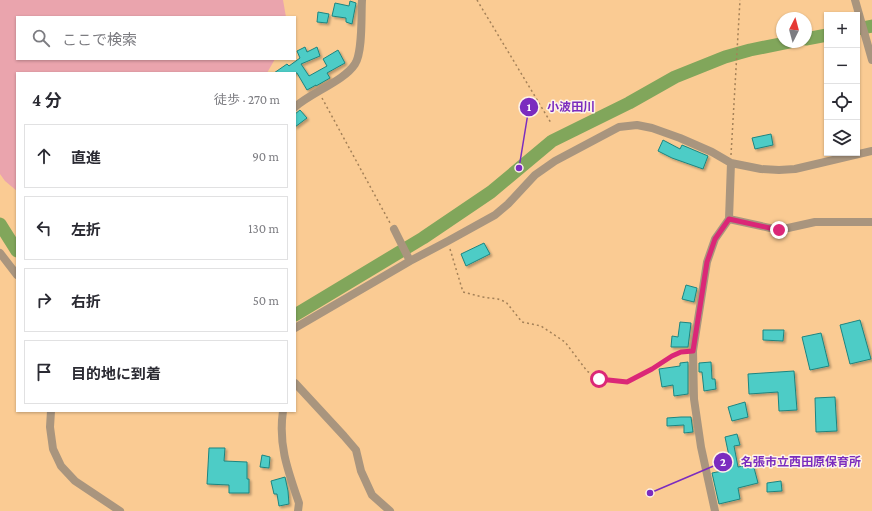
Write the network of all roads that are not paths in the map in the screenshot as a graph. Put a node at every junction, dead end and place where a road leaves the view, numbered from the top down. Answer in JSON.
{"nodes":[{"id":1,"x":362,"y":0,"type":"edge"},
{"id":2,"x":855,"y":0,"type":"edge"},
{"id":3,"x":872,"y":60,"type":"edge"},
{"id":4,"x":296,"y":106,"type":"edge"},
{"id":5,"x":872,"y":151,"type":"edge"},
{"id":6,"x":731,"y":162,"type":"junction"},
{"id":7,"x":729,"y":219,"type":"junction"},
{"id":8,"x":872,"y":222,"type":"edge"},
{"id":9,"x":394,"y":230,"type":"road end"},
{"id":10,"x":0,"y":253,"type":"edge"},
{"id":11,"x":410,"y":258,"type":"junction"},
{"id":12,"x":16,"y":273,"type":"edge"},
{"id":13,"x":296,"y":327,"type":"edge"},
{"id":14,"x":296,"y":384,"type":"edge"},
{"id":15,"x":51,"y":412,"type":"edge"},
{"id":16,"x":283,"y":412,"type":"edge"},
{"id":17,"x":120,"y":511,"type":"edge"},
{"id":18,"x":298,"y":511,"type":"edge"},
{"id":19,"x":390,"y":511,"type":"edge"},
{"id":20,"x":715,"y":511,"type":"edge"}],
"edges":[{"from":1,"to":4,"type":"street"},
{"from":2,"to":3,"type":"street"},
{"from":5,"to":6,"type":"street"},
{"from":6,"to":7,"type":"street"},
{"from":6,"to":11,"type":"street"},
{"from":7,"to":8,"type":"street"},
{"from":7,"to":20,"type":"street"},
{"from":9,"to":11,"type":"street"},
{"from":10,"to":12,"type":"street"},
{"from":11,"to":13,"type":"street"},
{"from":14,"to":19,"type":"street"},
{"from":15,"to":17,"type":"street"},
{"from":16,"to":18,"type":"street"}]}
